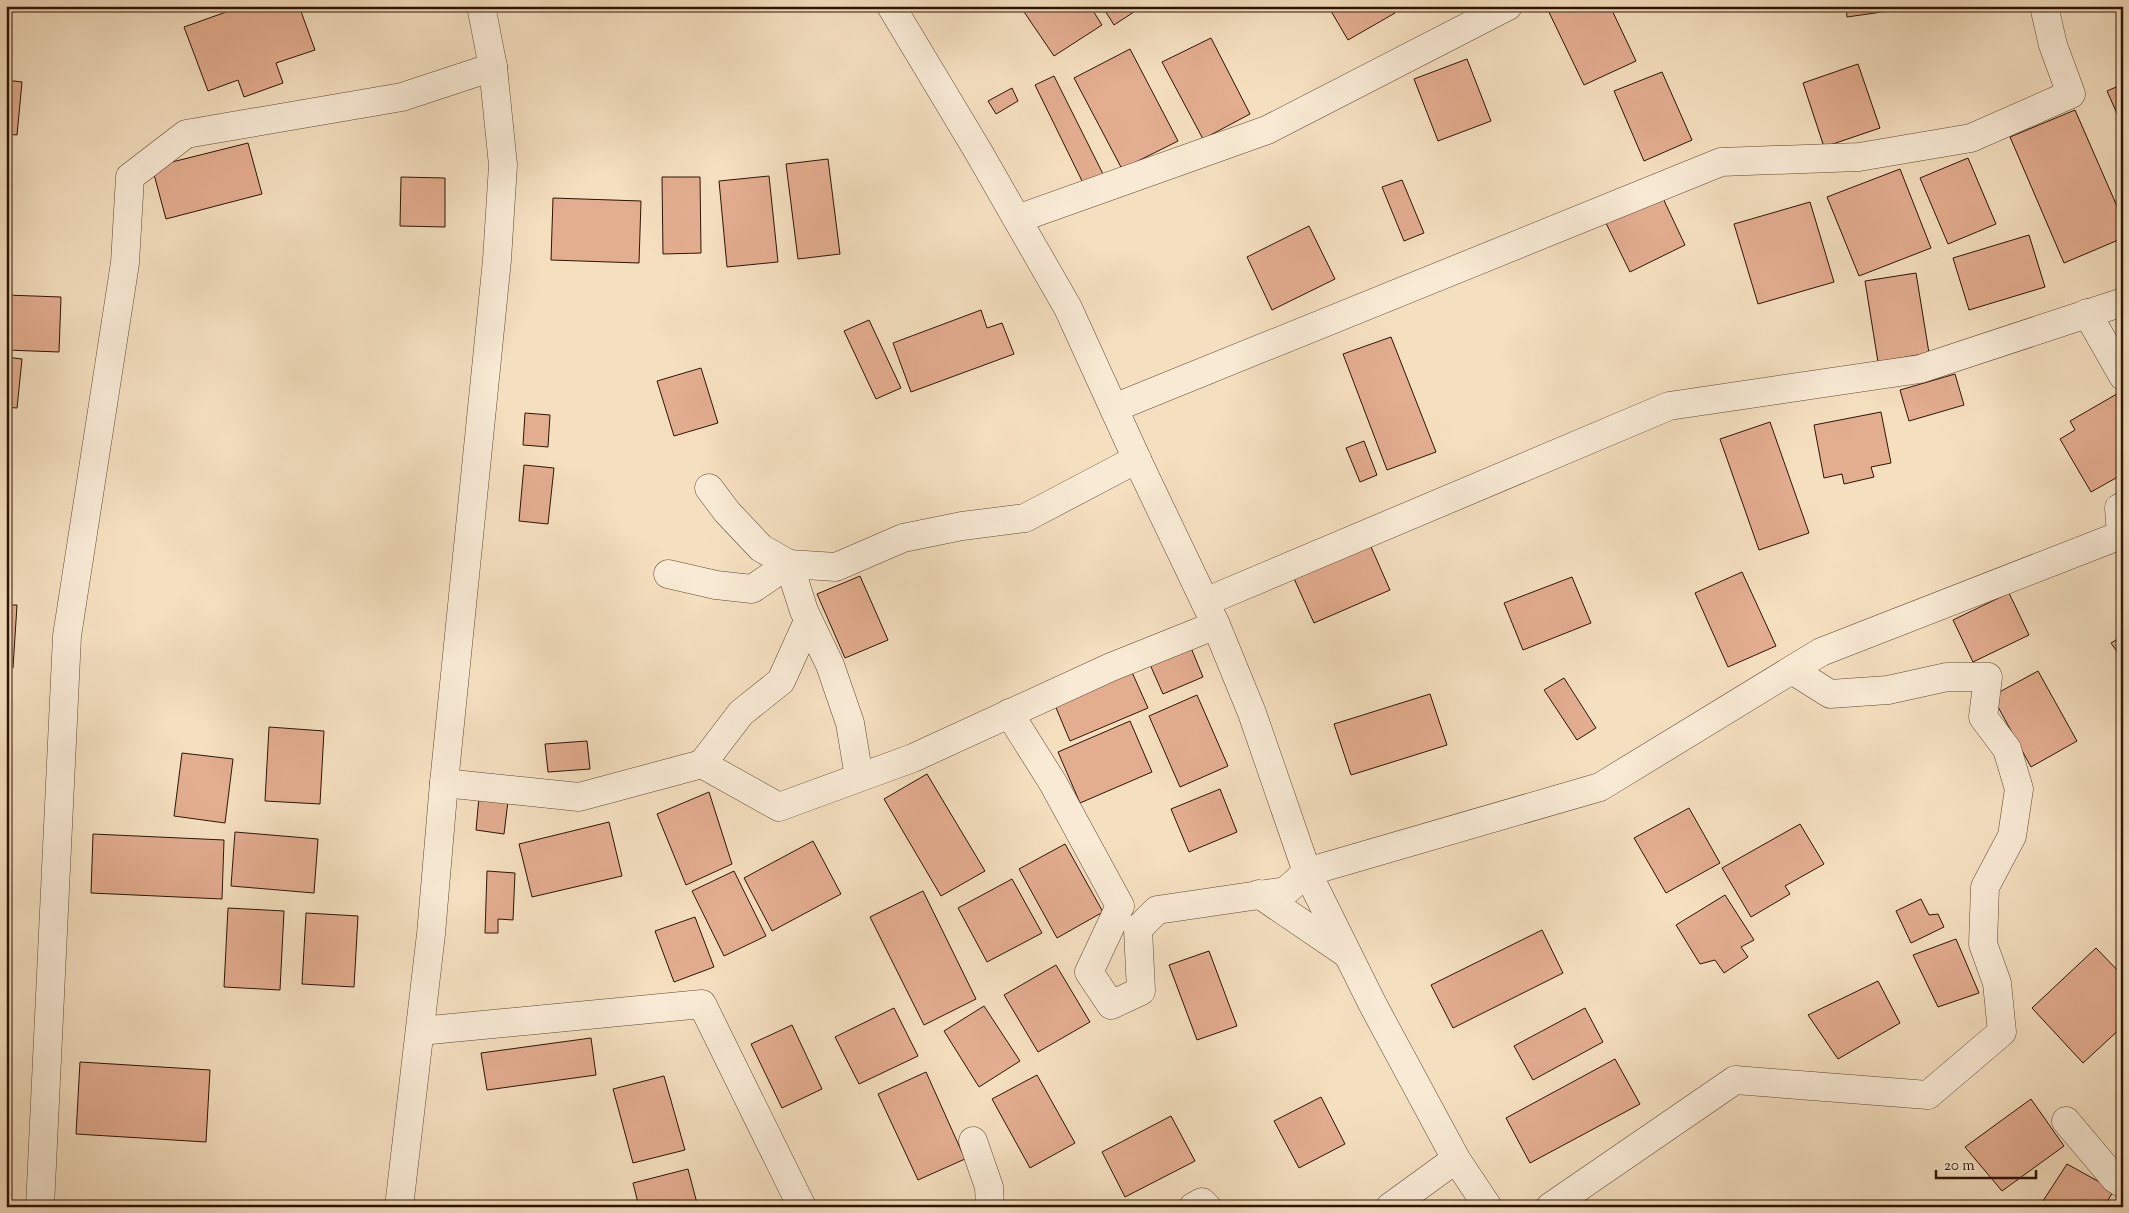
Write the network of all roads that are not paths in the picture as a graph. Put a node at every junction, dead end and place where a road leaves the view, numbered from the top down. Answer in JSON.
{"nodes":[{"id":1,"x":481,"y":6,"type":"edge"},
{"id":2,"x":891,"y":6,"type":"edge"},
{"id":3,"x":1508,"y":6,"type":"edge"},
{"id":4,"x":2044,"y":6,"type":"edge"},
{"id":5,"x":493,"y":67,"type":"junction"},
{"id":6,"x":1017,"y":219,"type":"junction"},
{"id":7,"x":2123,"y":302,"type":"edge"},
{"id":8,"x":2086,"y":314,"type":"junction"},
{"id":9,"x":2123,"y":376,"type":"edge"},
{"id":10,"x":1114,"y":408,"type":"junction"},
{"id":11,"x":1137,"y":459,"type":"junction"},
{"id":12,"x":709,"y":488,"type":"dead end"},
{"id":13,"x":2123,"y":506,"type":"edge"},
{"id":14,"x":789,"y":564,"type":"junction"},
{"id":15,"x":668,"y":574,"type":"dead end"},
{"id":16,"x":1210,"y":613,"type":"junction"},
{"id":17,"x":808,"y":621,"type":"junction"},
{"id":18,"x":1792,"y":670,"type":"junction"},
{"id":19,"x":1009,"y":713,"type":"junction"},
{"id":20,"x":702,"y":764,"type":"junction"},
{"id":21,"x":860,"y":777,"type":"junction"},
{"id":22,"x":444,"y":782,"type":"junction"},
{"id":23,"x":1307,"y":872,"type":"junction"},
{"id":24,"x":1259,"y":894,"type":"junction"},
{"id":25,"x":1348,"y":954,"type":"junction"},
{"id":26,"x":420,"y":1031,"type":"junction"},
{"id":27,"x":2066,"y":1121,"type":"dead end"},
{"id":28,"x":973,"y":1141,"type":"dead end"},
{"id":29,"x":1456,"y":1159,"type":"junction"},
{"id":30,"x":2123,"y":1184,"type":"edge"},
{"id":31,"x":994,"y":1200,"type":"edge"},
{"id":32,"x":40,"y":1207,"type":"edge"},
{"id":33,"x":399,"y":1207,"type":"edge"},
{"id":34,"x":802,"y":1207,"type":"edge"},
{"id":35,"x":1193,"y":1207,"type":"edge"},
{"id":36,"x":1207,"y":1207,"type":"edge"},
{"id":37,"x":1390,"y":1207,"type":"edge"},
{"id":38,"x":1488,"y":1207,"type":"edge"},
{"id":39,"x":1550,"y":1207,"type":"edge"}],
"edges":[{"from":1,"to":5,"type":"street"},
{"from":2,"to":6,"type":"street"},
{"from":3,"to":6,"type":"street"},
{"from":4,"to":10,"type":"street"},
{"from":5,"to":22,"type":"street"},
{"from":5,"to":32,"type":"street"},
{"from":6,"to":10,"type":"street"},
{"from":7,"to":8,"type":"street"},
{"from":8,"to":9,"type":"street"},
{"from":8,"to":16,"type":"street"},
{"from":10,"to":11,"type":"street"},
{"from":11,"to":14,"type":"street"},
{"from":11,"to":16,"type":"street"},
{"from":12,"to":14,"type":"street"},
{"from":13,"to":18,"type":"street"},
{"from":14,"to":15,"type":"street"},
{"from":14,"to":17,"type":"street"},
{"from":16,"to":19,"type":"street"},
{"from":16,"to":23,"type":"street"},
{"from":17,"to":20,"type":"street"},
{"from":17,"to":21,"type":"street"},
{"from":18,"to":23,"type":"street"},
{"from":18,"to":39,"type":"street"},
{"from":19,"to":21,"type":"street"},
{"from":19,"to":24,"type":"street"},
{"from":20,"to":21,"type":"street"},
{"from":20,"to":22,"type":"street"},
{"from":22,"to":26,"type":"street"},
{"from":23,"to":24,"type":"street"},
{"from":23,"to":25,"type":"street"},
{"from":24,"to":25,"type":"street"},
{"from":25,"to":29,"type":"street"},
{"from":26,"to":33,"type":"street"},
{"from":26,"to":34,"type":"street"},
{"from":27,"to":30,"type":"street"},
{"from":28,"to":31,"type":"street"},
{"from":29,"to":37,"type":"street"},
{"from":29,"to":38,"type":"street"},
{"from":35,"to":36,"type":"street"}]}
